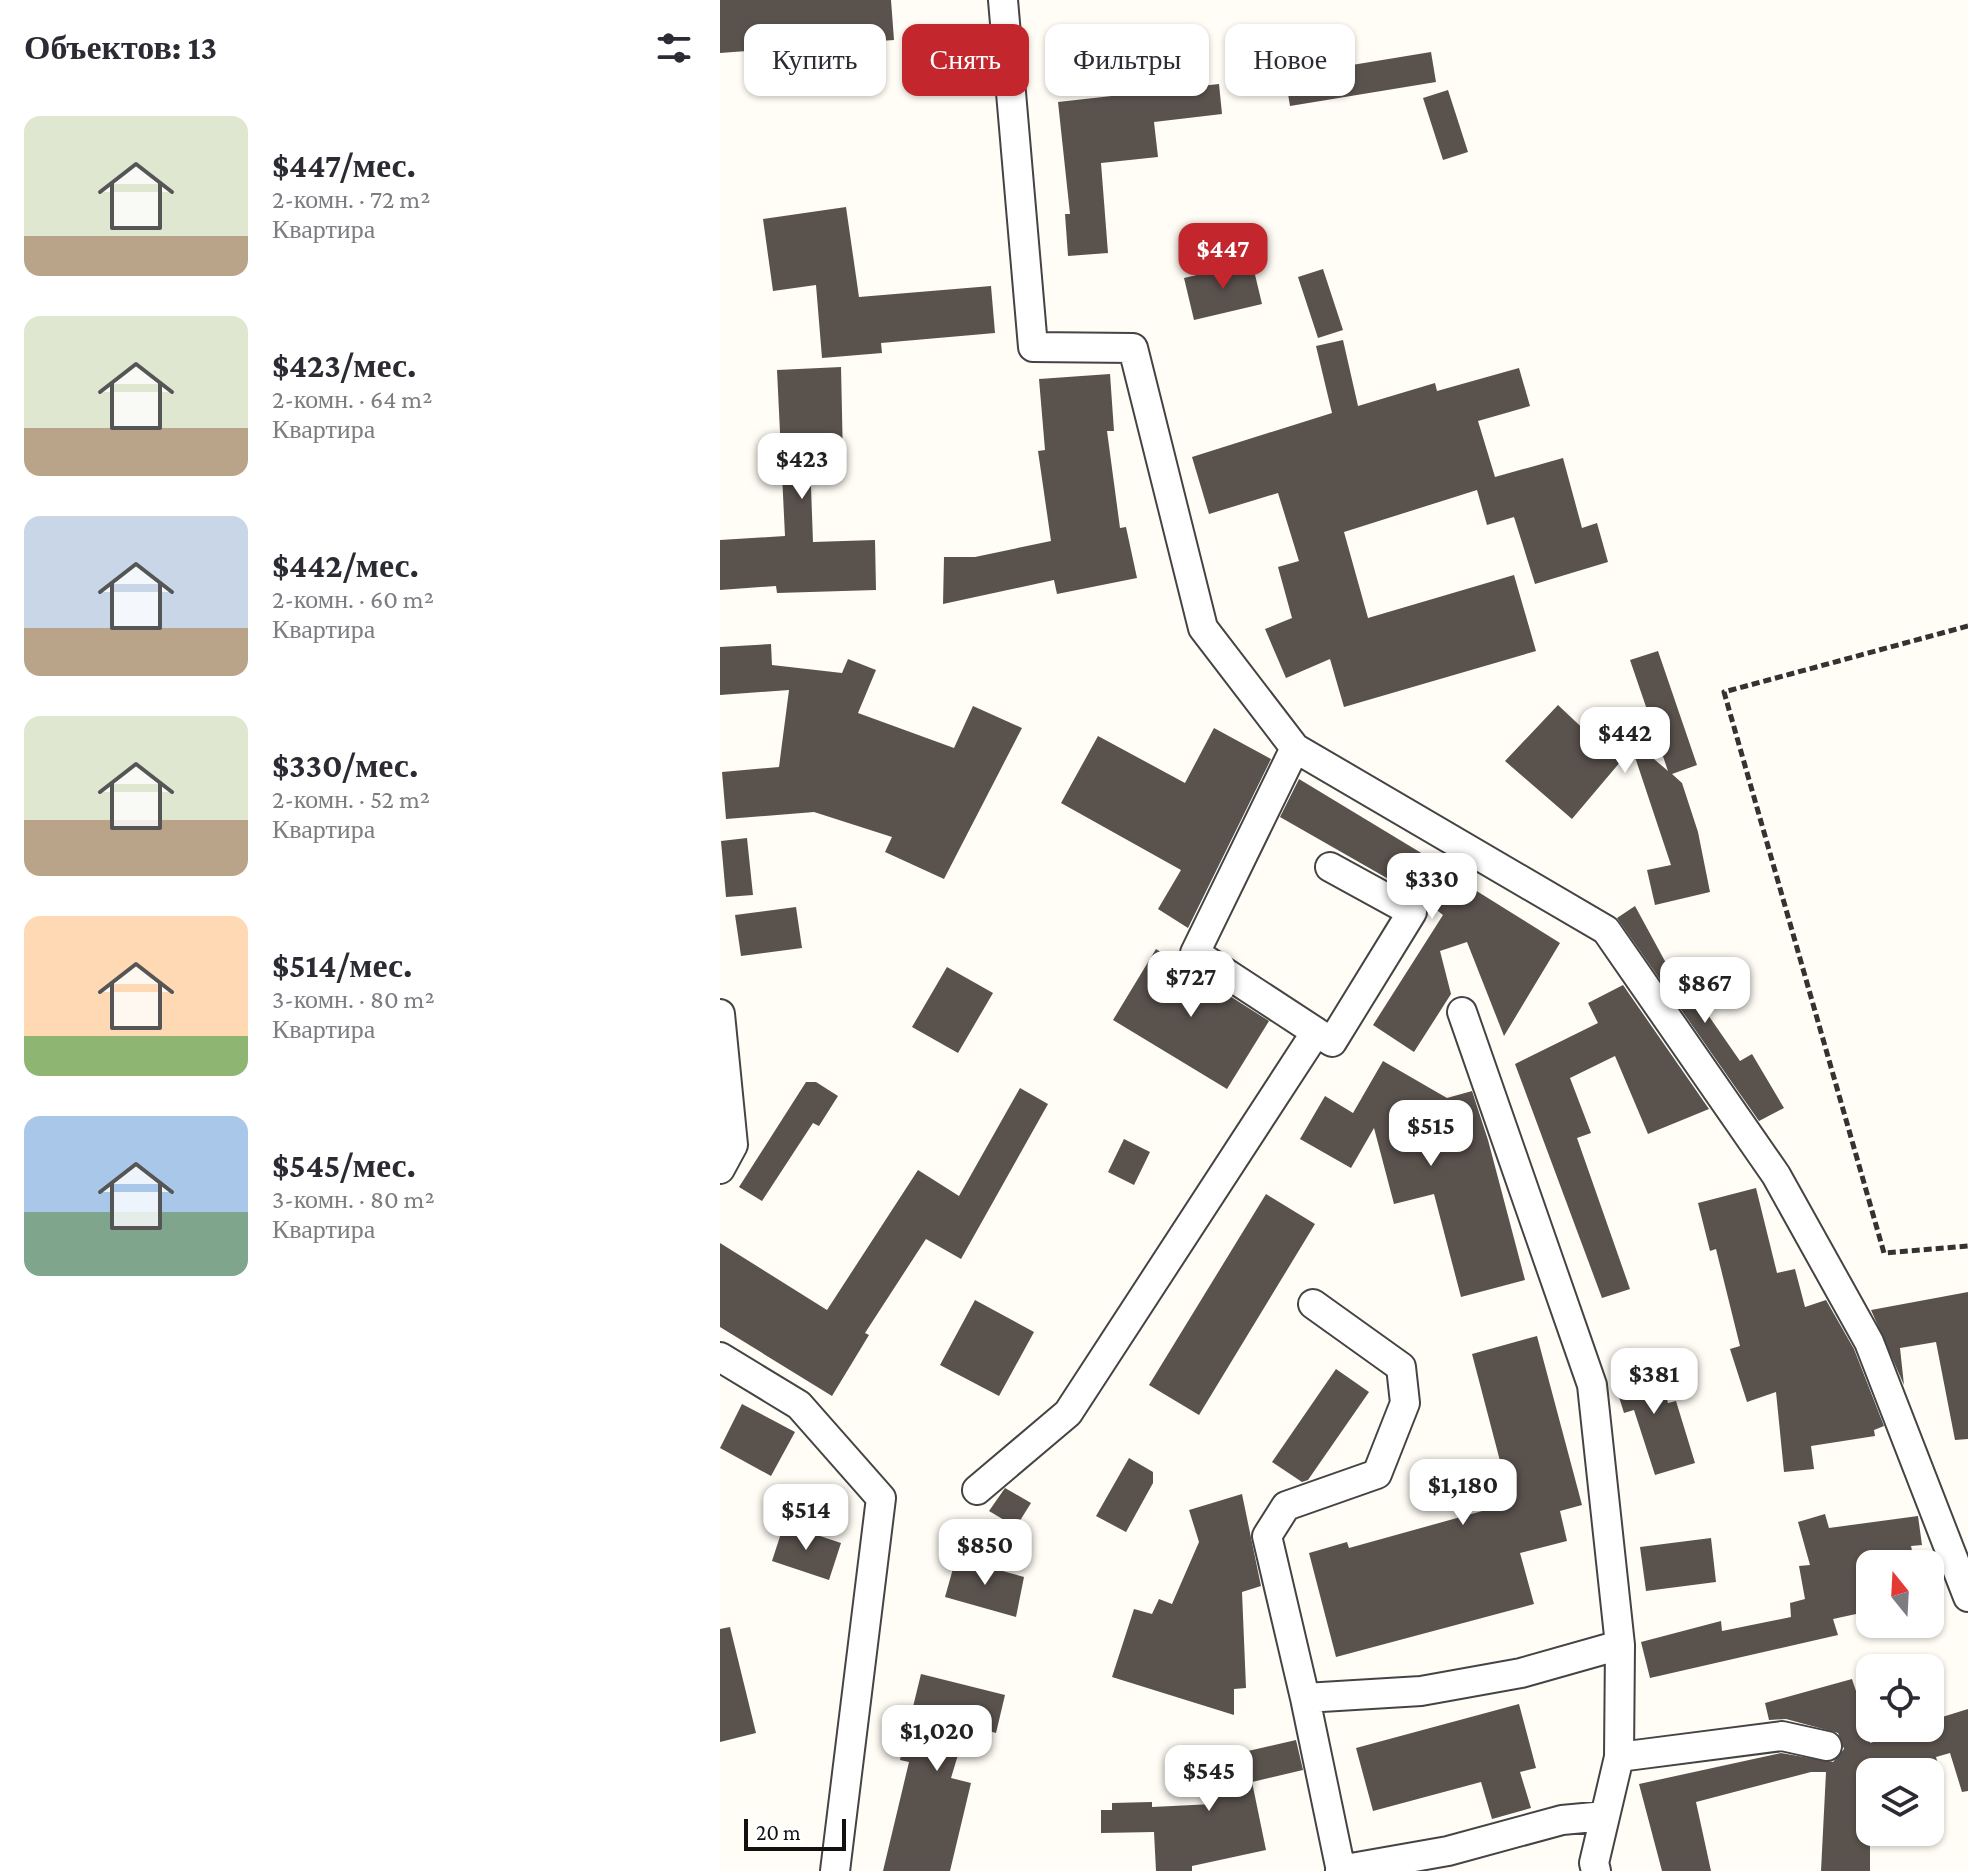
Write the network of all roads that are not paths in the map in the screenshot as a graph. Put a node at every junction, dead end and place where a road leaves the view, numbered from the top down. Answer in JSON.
{"nodes":[{"id":1,"x":1003,"y":0,"type":"edge"},
{"id":2,"x":1295,"y":748,"type":"junction"},
{"id":3,"x":1330,"y":867,"type":"dead end"},
{"id":4,"x":1462,"y":1012,"type":"dead end"},
{"id":5,"x":720,"y":1014,"type":"edge"},
{"id":6,"x":1316,"y":1032,"type":"junction"},
{"id":7,"x":720,"y":1169,"type":"edge"},
{"id":8,"x":1313,"y":1304,"type":"dead end"},
{"id":9,"x":720,"y":1357,"type":"edge"},
{"id":10,"x":977,"y":1490,"type":"dead end"},
{"id":11,"x":1968,"y":1597,"type":"edge"},
{"id":12,"x":1620,"y":1645,"type":"junction"},
{"id":13,"x":1305,"y":1698,"type":"junction"},
{"id":14,"x":1827,"y":1746,"type":"dead end"},
{"id":15,"x":1619,"y":1757,"type":"junction"},
{"id":16,"x":1605,"y":1816,"type":"junction"},
{"id":17,"x":835,"y":1871,"type":"edge"},
{"id":18,"x":1340,"y":1871,"type":"edge"},
{"id":19,"x":1596,"y":1871,"type":"edge"}],
"edges":[{"from":1,"to":2,"type":"street"},
{"from":2,"to":6,"type":"street"},
{"from":2,"to":11,"type":"street"},
{"from":3,"to":6,"type":"street"},
{"from":4,"to":12,"type":"street"},
{"from":5,"to":7,"type":"street"},
{"from":6,"to":10,"type":"street"},
{"from":8,"to":13,"type":"street"},
{"from":9,"to":17,"type":"street"},
{"from":12,"to":13,"type":"street"},
{"from":12,"to":15,"type":"street"},
{"from":13,"to":18,"type":"street"},
{"from":14,"to":15,"type":"street"},
{"from":15,"to":16,"type":"street"},
{"from":16,"to":18,"type":"street"},
{"from":16,"to":19,"type":"street"}]}
